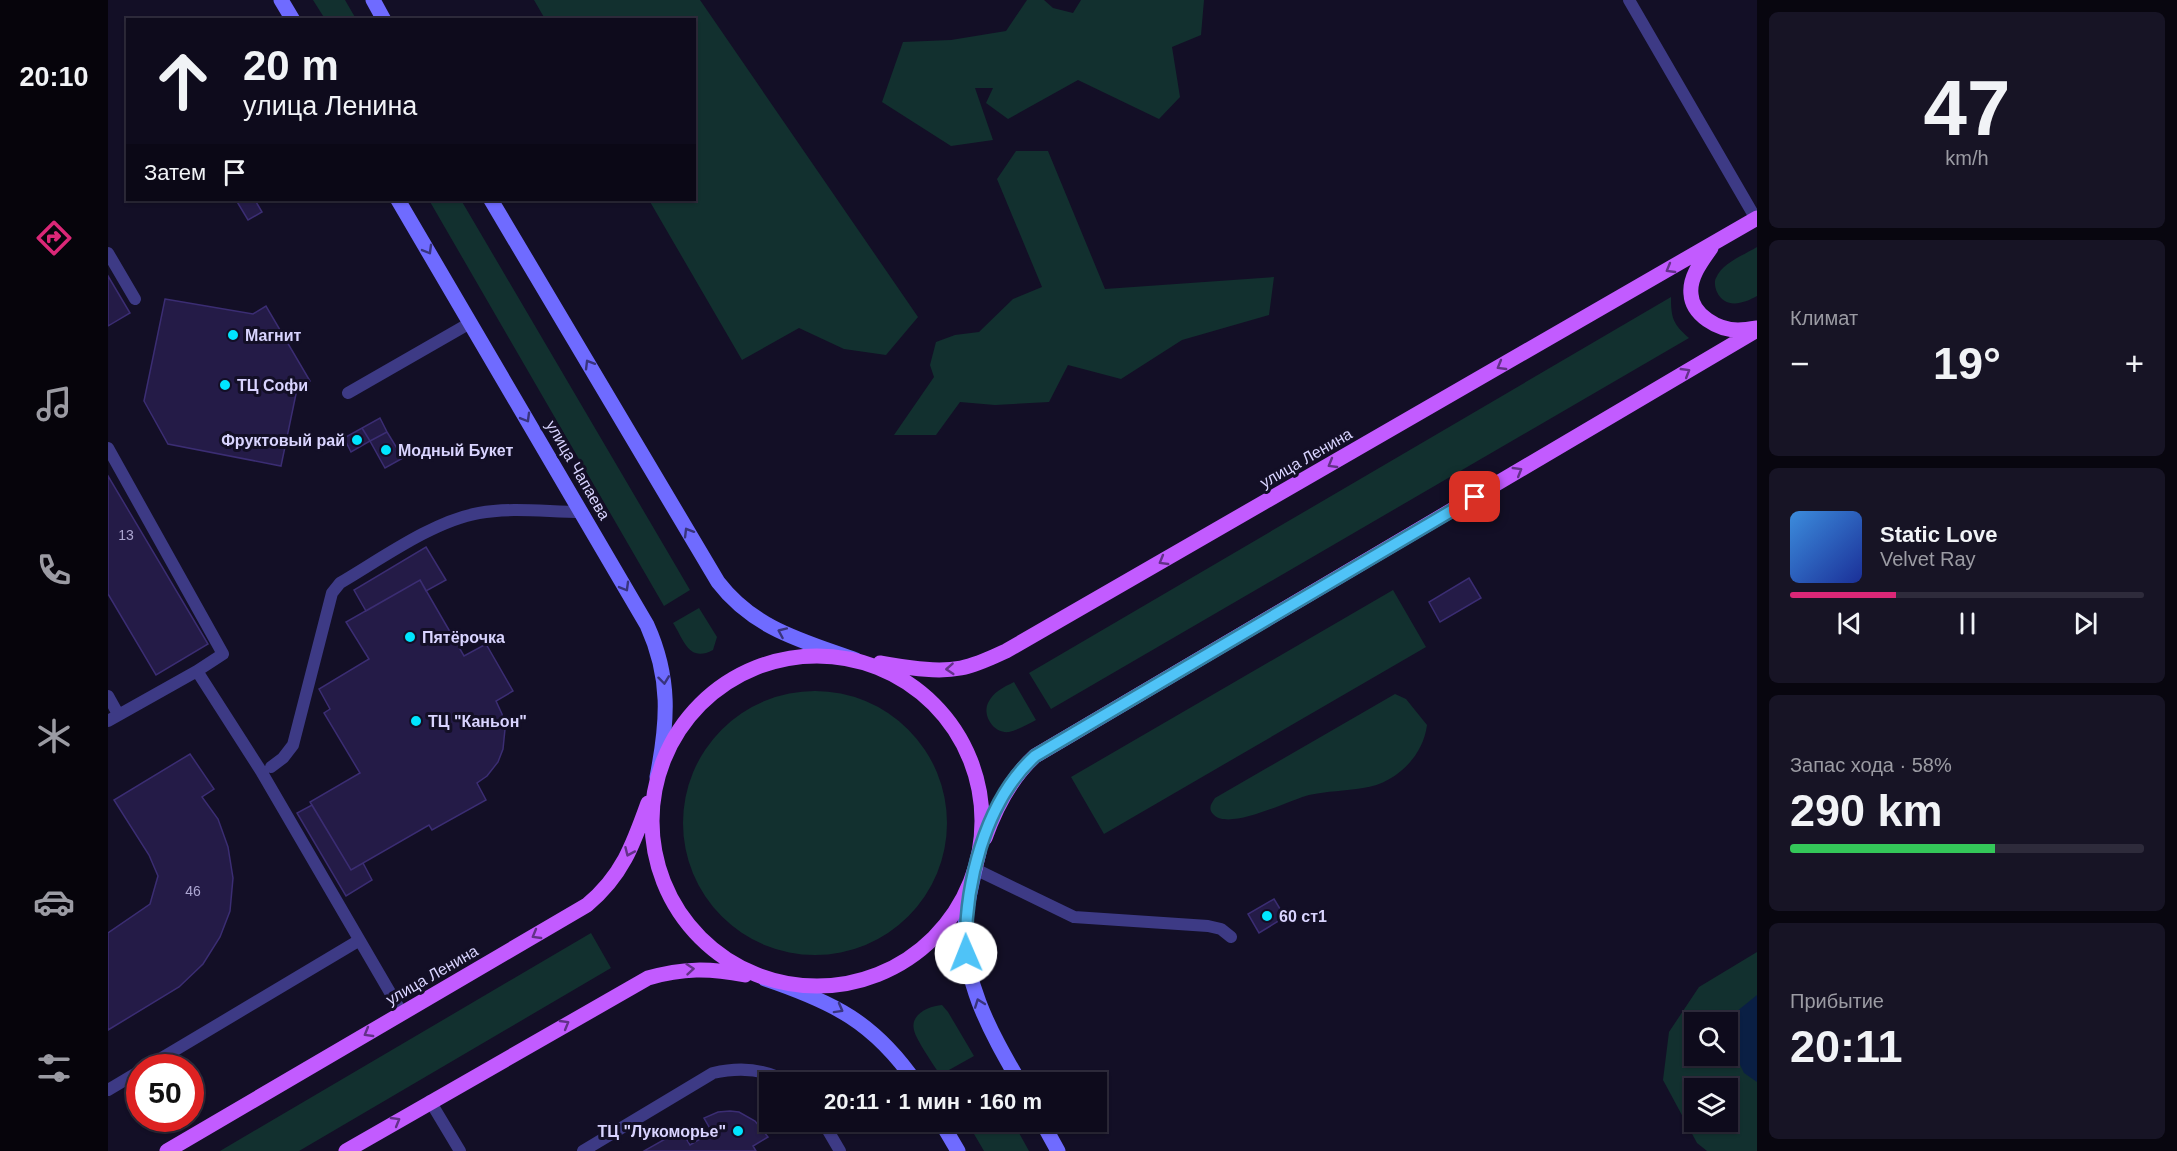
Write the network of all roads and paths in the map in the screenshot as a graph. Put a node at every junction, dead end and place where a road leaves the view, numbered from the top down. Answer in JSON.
{"nodes":[{"id":1,"x":281,"y":0,"type":"edge"},
{"id":2,"x":373,"y":0,"type":"edge"},
{"id":3,"x":1629,"y":0,"type":"edge"},
{"id":4,"x":291,"y":18,"type":"edge"},
{"id":5,"x":383,"y":18,"type":"edge"},
{"id":6,"x":399,"y":201,"type":"edge"},
{"id":7,"x":492,"y":201,"type":"edge"},
{"id":8,"x":1757,"y":219,"type":"edge"},
{"id":9,"x":1713,"y":245,"type":"junction"},
{"id":10,"x":108,"y":253,"type":"edge"},
{"id":11,"x":135,"y":299,"type":"dead end"},
{"id":12,"x":471,"y":323,"type":"junction"},
{"id":13,"x":1757,"y":329,"type":"edge"},
{"id":14,"x":348,"y":393,"type":"dead end"},
{"id":15,"x":108,"y":448,"type":"edge"},
{"id":16,"x":581,"y":512,"type":"junction"},
{"id":17,"x":856,"y":660,"type":"junction"},
{"id":18,"x":197,"y":671,"type":"junction"},
{"id":19,"x":108,"y":696,"type":"edge"},
{"id":20,"x":113,"y":717,"type":"edge"},
{"id":21,"x":271,"y":767,"type":"dead end"},
{"id":22,"x":657,"y":777,"type":"junction"},
{"id":23,"x":975,"y":869,"type":"junction"},
{"id":24,"x":1232,"y":937,"type":"dead end"},
{"id":25,"x":358,"y":941,"type":"junction"},
{"id":26,"x":765,"y":978,"type":"junction"},
{"id":27,"x":402,"y":1013,"type":"junction"},
{"id":28,"x":168,"y":1054,"type":"edge"},
{"id":29,"x":764,"y":1072,"type":"edge"},
{"id":30,"x":907,"y":1072,"type":"edge"},
{"id":31,"x":1014,"y":1072,"type":"edge"},
{"id":32,"x":126,"y":1079,"type":"edge"},
{"id":33,"x":108,"y":1090,"type":"edge"},
{"id":34,"x":430,"y":1101,"type":"junction"},
{"id":35,"x":829,"y":1132,"type":"edge"},
{"id":36,"x":946,"y":1132,"type":"edge"},
{"id":37,"x":1048,"y":1132,"type":"edge"},
{"id":38,"x":167,"y":1151,"type":"edge"},
{"id":39,"x":346,"y":1151,"type":"edge"},
{"id":40,"x":460,"y":1151,"type":"edge"},
{"id":41,"x":583,"y":1151,"type":"edge"},
{"id":42,"x":840,"y":1151,"type":"edge"},
{"id":43,"x":958,"y":1151,"type":"edge"},
{"id":44,"x":1058,"y":1151,"type":"edge"}],
"edges":[{"from":1,"to":4,"type":"main road"},
{"from":2,"to":5,"type":"main road"},
{"from":3,"to":8,"type":"lane"},
{"from":6,"to":12,"type":"main road","name":"улица Чапаева","one_way":true},
{"from":17,"to":7,"type":"main road","one_way":true},
{"from":8,"to":9,"type":"main road","name":"улица Ленина"},
{"from":9,"to":13,"type":"main road"},
{"from":9,"to":17,"type":"main road","name":"улица Ленина","one_way":true},
{"from":10,"to":11,"type":"lane"},
{"from":12,"to":14,"type":"lane"},
{"from":12,"to":16,"type":"main road","name":"улица Чапаева","one_way":true},
{"from":23,"to":13,"type":"main road","one_way":true},
{"from":15,"to":18,"type":"lane"},
{"from":16,"to":21,"type":"lane"},
{"from":16,"to":22,"type":"main road","name":"улица Чапаева","one_way":true},
{"from":17,"to":22,"type":"main road"},
{"from":17,"to":23,"type":"main road"},
{"from":18,"to":20,"type":"lane"},
{"from":18,"to":25,"type":"lane"},
{"from":19,"to":20,"type":"lane"},
{"from":22,"to":26,"type":"main road"},
{"from":22,"to":27,"type":"main road","name":"улица Ленина","one_way":true},
{"from":23,"to":24,"type":"lane"},
{"from":23,"to":26,"type":"main road"},
{"from":31,"to":23,"type":"main road","one_way":true},
{"from":25,"to":27,"type":"lane"},
{"from":25,"to":28,"type":"lane"},
{"from":26,"to":30,"type":"main road","one_way":true},
{"from":34,"to":26,"type":"main road","one_way":true},
{"from":27,"to":38,"type":"main road","name":"улица Ленина","one_way":true},
{"from":29,"to":41,"type":"lane"},
{"from":32,"to":33,"type":"lane"},
{"from":39,"to":34,"type":"main road","one_way":true},
{"from":34,"to":40,"type":"lane"},
{"from":35,"to":42,"type":"lane"},
{"from":36,"to":43,"type":"main road"},
{"from":37,"to":44,"type":"main road"}]}
